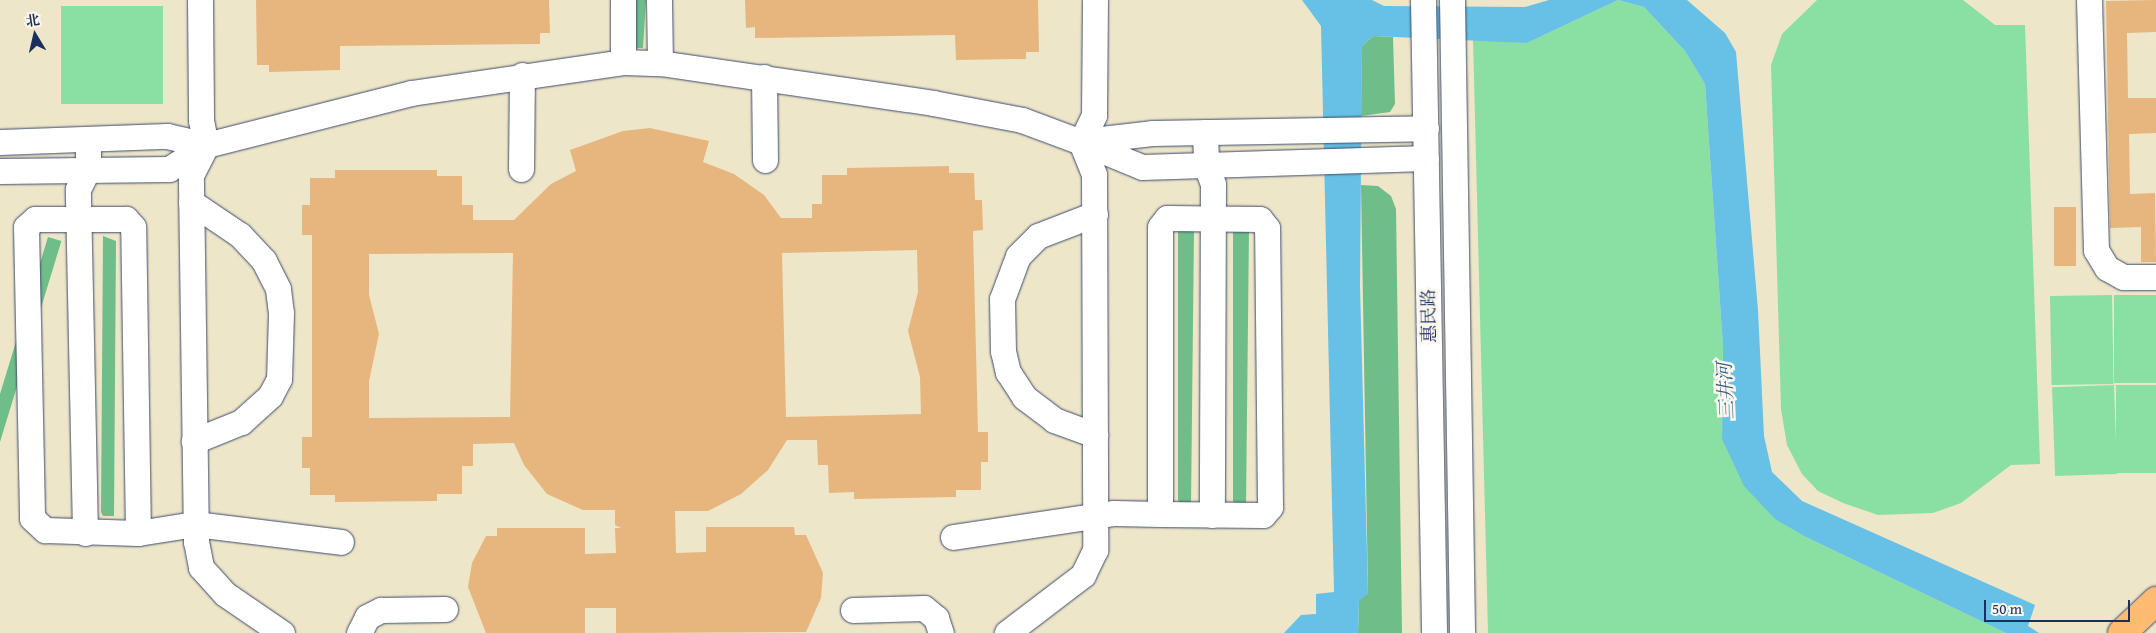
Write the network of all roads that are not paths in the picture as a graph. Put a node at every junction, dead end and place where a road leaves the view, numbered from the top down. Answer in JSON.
{"nodes":[{"id":1,"x":200,"y":0,"type":"edge"},
{"id":2,"x":623,"y":0,"type":"edge"},
{"id":3,"x":659,"y":0,"type":"edge"},
{"id":4,"x":1095,"y":0,"type":"edge"},
{"id":5,"x":1423,"y":0,"type":"edge"},
{"id":6,"x":1452,"y":0,"type":"edge"},
{"id":7,"x":2089,"y":0,"type":"edge"},
{"id":8,"x":624,"y":62,"type":"junction"},
{"id":9,"x":660,"y":63,"type":"junction"},
{"id":10,"x":522,"y":76,"type":"junction"},
{"id":11,"x":764,"y":77,"type":"junction"},
{"id":12,"x":1426,"y":128,"type":"junction"},
{"id":13,"x":1205,"y":132,"type":"junction"},
{"id":14,"x":88,"y":140,"type":"junction"},
{"id":15,"x":0,"y":142,"type":"edge"},
{"id":16,"x":1081,"y":142,"type":"junction"},
{"id":17,"x":206,"y":145,"type":"junction"},
{"id":18,"x":1426,"y":158,"type":"junction"},
{"id":19,"x":765,"y":160,"type":"dead end"},
{"id":20,"x":1206,"y":165,"type":"junction"},
{"id":21,"x":521,"y":169,"type":"dead end"},
{"id":22,"x":88,"y":170,"type":"junction"},
{"id":23,"x":0,"y":171,"type":"edge"},
{"id":24,"x":191,"y":202,"type":"junction"},
{"id":25,"x":1095,"y":214,"type":"junction"},
{"id":26,"x":1212,"y":218,"type":"junction"},
{"id":27,"x":78,"y":220,"type":"junction"},
{"id":28,"x":2156,"y":277,"type":"edge"},
{"id":29,"x":1095,"y":435,"type":"junction"},
{"id":30,"x":194,"y":441,"type":"junction"},
{"id":31,"x":1160,"y":514,"type":"junction"},
{"id":32,"x":1095,"y":515,"type":"junction"},
{"id":33,"x":1212,"y":515,"type":"junction"},
{"id":34,"x":195,"y":524,"type":"junction"},
{"id":35,"x":85,"y":533,"type":"junction"},
{"id":36,"x":138,"y":533,"type":"junction"},
{"id":37,"x":954,"y":538,"type":"dead end"},
{"id":38,"x":341,"y":542,"type":"dead end"},
{"id":39,"x":2156,"y":601,"type":"edge"},
{"id":40,"x":445,"y":609,"type":"dead end"},
{"id":41,"x":853,"y":610,"type":"dead end"},
{"id":42,"x":282,"y":633,"type":"edge"},
{"id":43,"x":359,"y":633,"type":"edge"},
{"id":44,"x":941,"y":633,"type":"edge"},
{"id":45,"x":1006,"y":633,"type":"edge"},
{"id":46,"x":1434,"y":633,"type":"edge"},
{"id":47,"x":1462,"y":633,"type":"edge"},
{"id":48,"x":2122,"y":633,"type":"edge"}],
"edges":[{"from":1,"to":17,"type":"street"},
{"from":2,"to":8,"type":"street"},
{"from":3,"to":9,"type":"street"},
{"from":4,"to":16,"type":"street"},
{"from":5,"to":12,"type":"street","name":"惠民路"},
{"from":6,"to":47,"type":"street","name":"惠民路"},
{"from":7,"to":28,"type":"street"},
{"from":8,"to":9,"type":"street"},
{"from":8,"to":10,"type":"street"},
{"from":9,"to":11,"type":"street"},
{"from":10,"to":17,"type":"street"},
{"from":10,"to":21,"type":"street"},
{"from":11,"to":16,"type":"street"},
{"from":11,"to":19,"type":"street"},
{"from":12,"to":13,"type":"street"},
{"from":12,"to":18,"type":"street","name":"惠民路"},
{"from":13,"to":16,"type":"street"},
{"from":13,"to":20,"type":"street"},
{"from":14,"to":15,"type":"street"},
{"from":14,"to":17,"type":"street"},
{"from":14,"to":22,"type":"street"},
{"from":16,"to":20,"type":"street"},
{"from":16,"to":25,"type":"street"},
{"from":17,"to":22,"type":"street"},
{"from":17,"to":24,"type":"street"},
{"from":18,"to":20,"type":"street"},
{"from":18,"to":46,"type":"street","name":"惠民路"},
{"from":20,"to":26,"type":"street"},
{"from":22,"to":23,"type":"street"},
{"from":22,"to":27,"type":"street"},
{"from":24,"to":30,"type":"street"},
{"from":24,"to":30,"type":"street"},
{"from":25,"to":29,"type":"street"},
{"from":25,"to":29,"type":"street"},
{"from":26,"to":31,"type":"street"},
{"from":26,"to":33,"type":"street"},
{"from":26,"to":33,"type":"street"},
{"from":27,"to":35,"type":"street"},
{"from":27,"to":35,"type":"street"},
{"from":27,"to":36,"type":"street"},
{"from":29,"to":32,"type":"street"},
{"from":30,"to":34,"type":"street"},
{"from":31,"to":32,"type":"street"},
{"from":31,"to":33,"type":"street"},
{"from":32,"to":37,"type":"street"},
{"from":32,"to":45,"type":"street"},
{"from":34,"to":36,"type":"street"},
{"from":34,"to":38,"type":"street"},
{"from":34,"to":42,"type":"street"},
{"from":35,"to":36,"type":"street"},
{"from":39,"to":48,"type":"main road"},
{"from":40,"to":43,"type":"street"},
{"from":41,"to":44,"type":"street"}]}
